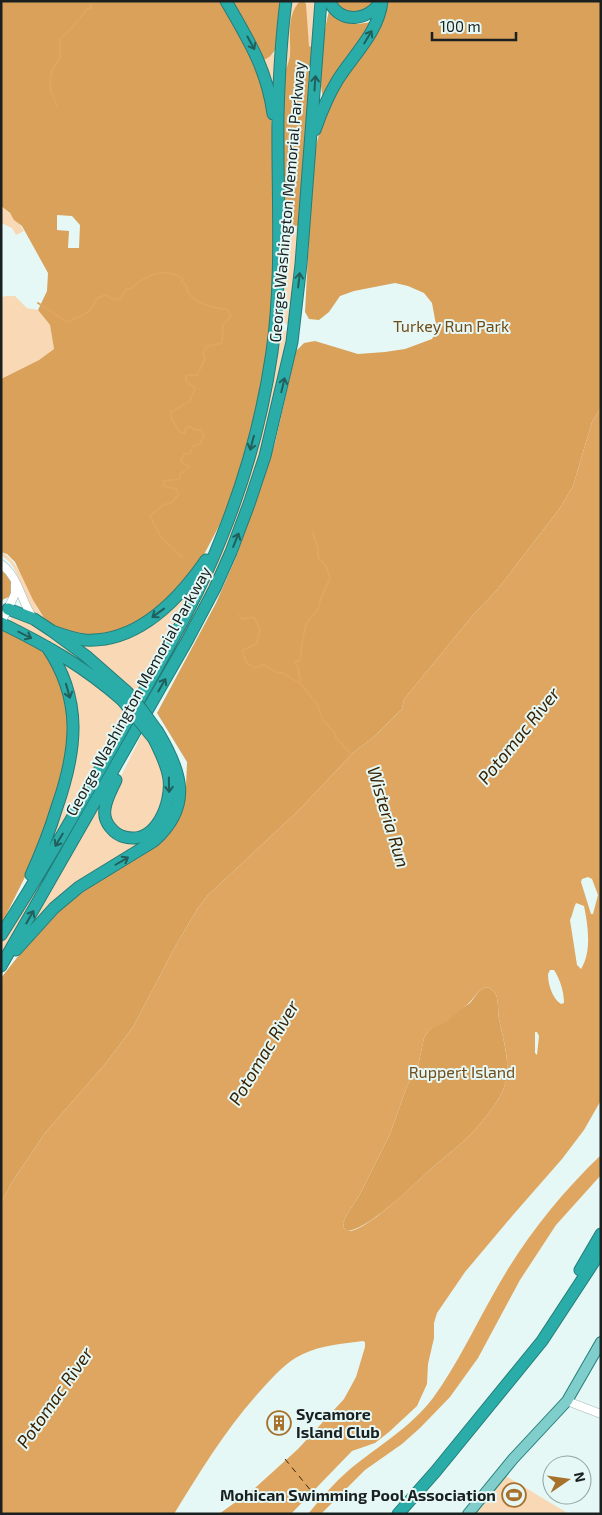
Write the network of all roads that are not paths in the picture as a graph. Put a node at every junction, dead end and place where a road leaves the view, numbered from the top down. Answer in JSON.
{"nodes":[{"id":1,"x":226,"y":1,"type":"edge"},
{"id":2,"x":286,"y":1,"type":"edge"},
{"id":3,"x":321,"y":1,"type":"edge"},
{"id":4,"x":330,"y":1,"type":"edge"},
{"id":5,"x":382,"y":1,"type":"edge"},
{"id":6,"x":311,"y":141,"type":"junction"},
{"id":7,"x":278,"y":156,"type":"junction"},
{"id":8,"x":222,"y":536,"type":"junction"},
{"id":9,"x":1,"y":564,"type":"edge"},
{"id":10,"x":15,"y":582,"type":"junction"},
{"id":11,"x":4,"y":607,"type":"edge"},
{"id":12,"x":34,"y":619,"type":"junction"},
{"id":13,"x":1,"y":623,"type":"edge"},
{"id":14,"x":52,"y":631,"type":"junction"},
{"id":15,"x":47,"y":647,"type":"junction"},
{"id":16,"x":124,"y":696,"type":"junction"},
{"id":17,"x":136,"y":732,"type":"junction"},
{"id":18,"x":156,"y":736,"type":"junction"},
{"id":19,"x":9,"y":922,"type":"junction"},
{"id":20,"x":1,"y":935,"type":"edge"},
{"id":21,"x":3,"y":963,"type":"edge"},
{"id":22,"x":601,"y":1234,"type":"edge"},
{"id":23,"x":601,"y":1251,"type":"edge"},
{"id":24,"x":601,"y":1342,"type":"edge"},
{"id":25,"x":529,"y":1356,"type":"junction"},
{"id":26,"x":567,"y":1401,"type":"junction"},
{"id":27,"x":601,"y":1414,"type":"edge"},
{"id":28,"x":398,"y":1514,"type":"edge"},
{"id":29,"x":468,"y":1514,"type":"edge"}],
"edges":[{"from":1,"to":7,"type":"highway","one_way":true},
{"from":2,"to":7,"type":"highway","name":"George Washington Memorial Parkway"},
{"from":6,"to":3,"type":"highway","name":"George Washington Memorial Parkway","one_way":true},
{"from":4,"to":5,"type":"highway"},
{"from":6,"to":5,"type":"highway","one_way":true},
{"from":17,"to":6,"type":"highway","name":"George Washington Memorial Parkway","one_way":true},
{"from":7,"to":8,"type":"highway","name":"George Washington Memorial Parkway","one_way":true},
{"from":8,"to":14,"type":"highway","one_way":true},
{"from":8,"to":19,"type":"highway","name":"George Washington Memorial Parkway","one_way":true},
{"from":9,"to":10,"type":"street"},
{"from":10,"to":11,"type":"street"},
{"from":10,"to":12,"type":"street"},
{"from":11,"to":12,"type":"highway"},
{"from":11,"to":13,"type":"street"},
{"from":12,"to":14,"type":"highway"},
{"from":13,"to":15,"type":"highway","one_way":true},
{"from":14,"to":16,"type":"highway"},
{"from":15,"to":16,"type":"highway"},
{"from":15,"to":19,"type":"highway","one_way":true},
{"from":16,"to":18,"type":"highway","bridge":true},
{"from":18,"to":17,"type":"highway","one_way":true},
{"from":21,"to":17,"type":"highway","name":"George Washington Memorial Parkway","one_way":true},
{"from":21,"to":18,"type":"highway","one_way":true},
{"from":19,"to":20,"type":"highway","name":"George Washington Memorial Parkway"},
{"from":22,"to":25,"type":"highway"},
{"from":23,"to":25,"type":"highway"},
{"from":24,"to":26,"type":"main road"},
{"from":25,"to":28,"type":"highway"},
{"from":26,"to":27,"type":"street"},
{"from":26,"to":29,"type":"main road"}]}
